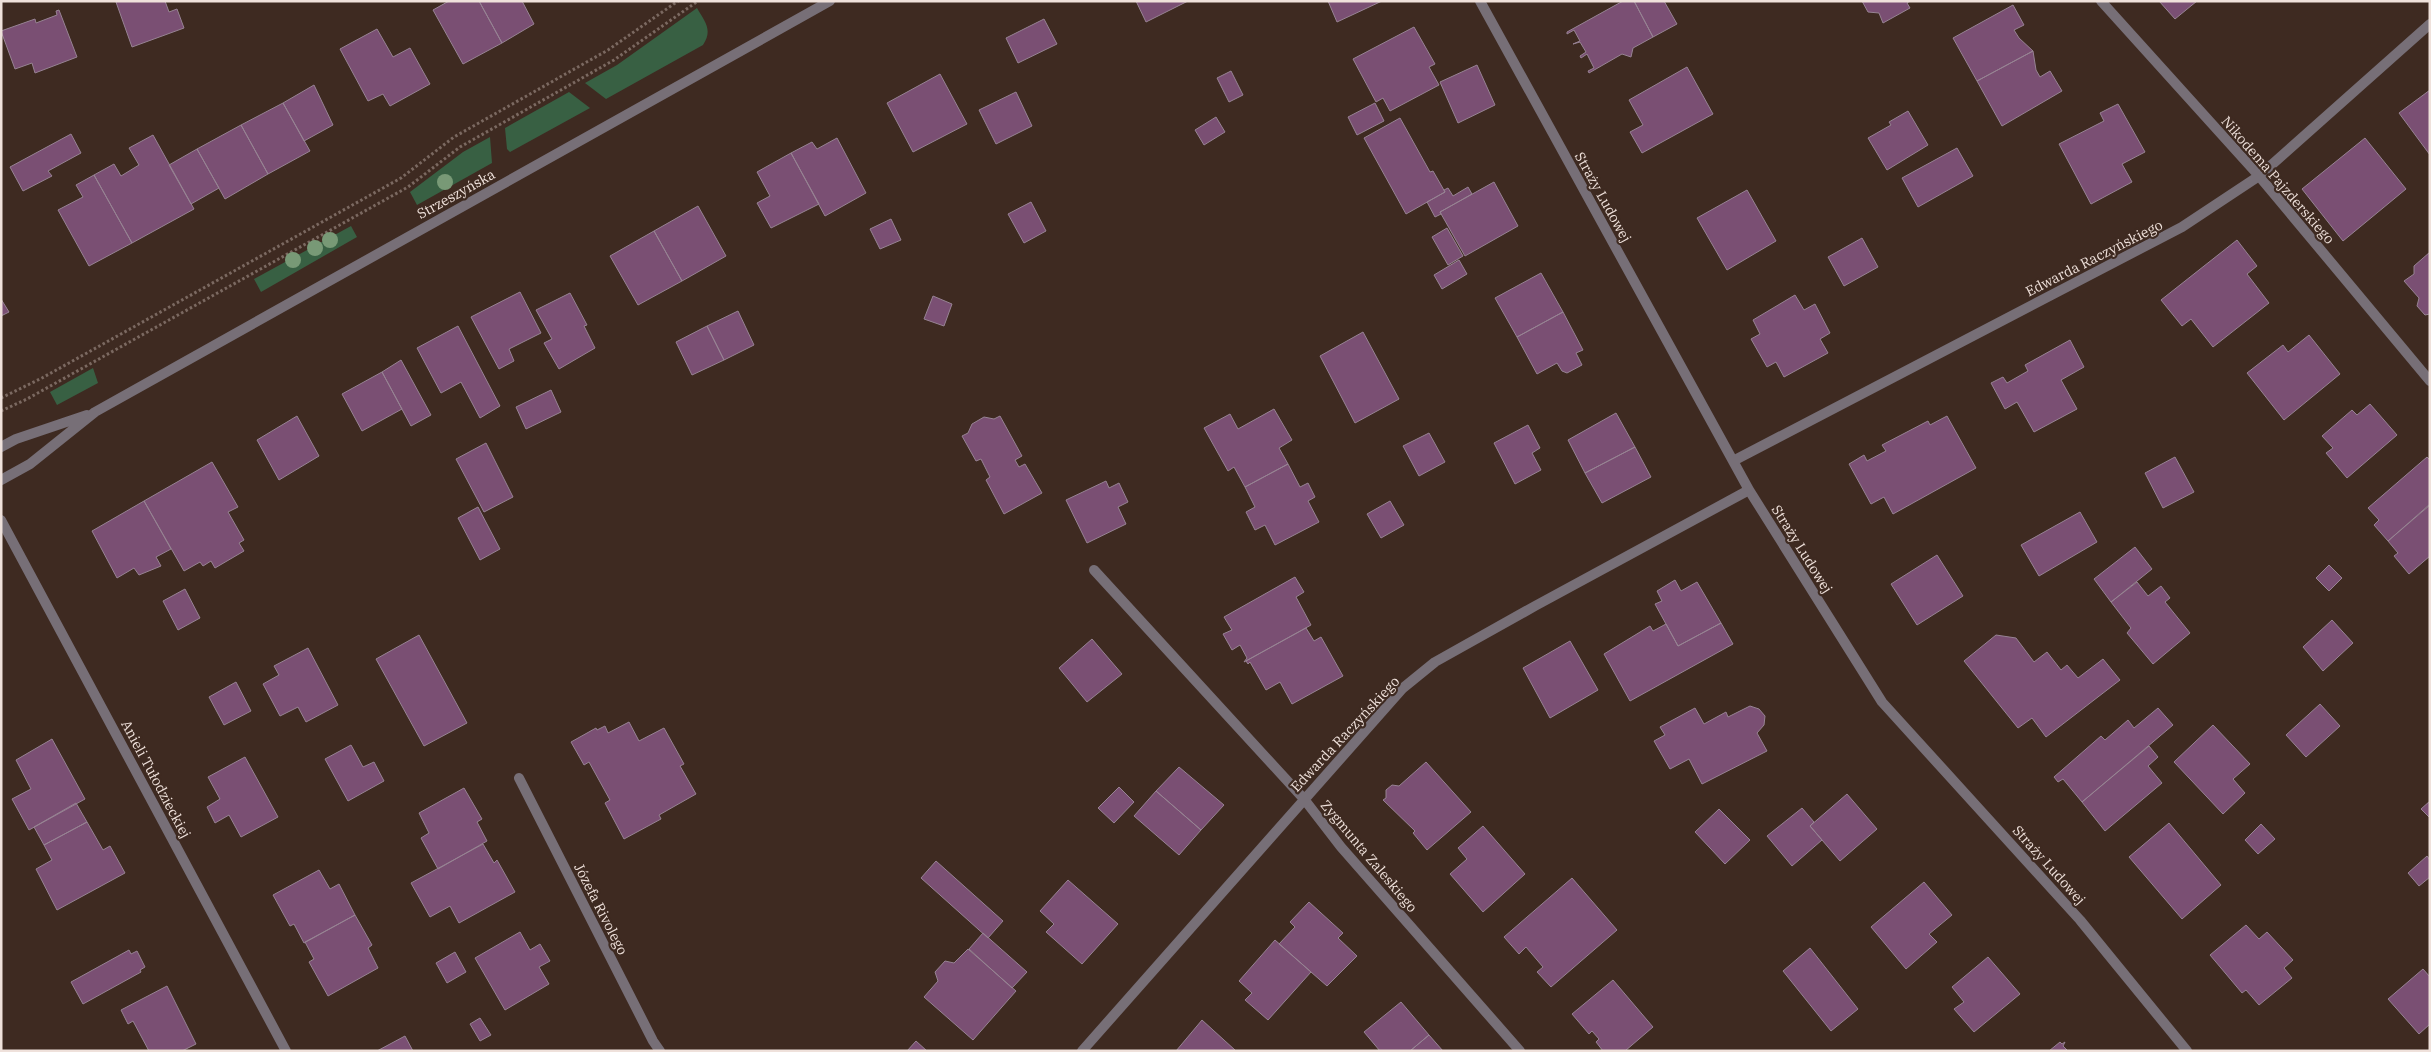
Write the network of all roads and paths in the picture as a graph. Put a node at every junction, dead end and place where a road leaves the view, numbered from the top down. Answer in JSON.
{"nodes":[{"id":1,"x":678,"y":1,"type":"edge"},
{"id":2,"x":698,"y":1,"type":"edge"},
{"id":3,"x":830,"y":1,"type":"edge"},
{"id":4,"x":1480,"y":1,"type":"edge"},
{"id":5,"x":2102,"y":1,"type":"edge"},
{"id":6,"x":2430,"y":24,"type":"edge"},
{"id":7,"x":2259,"y":176,"type":"junction"},
{"id":8,"x":2430,"y":381,"type":"edge"},
{"id":9,"x":1,"y":398,"type":"edge"},
{"id":10,"x":1,"y":411,"type":"edge"},
{"id":11,"x":95,"y":412,"type":"junction"},
{"id":12,"x":1,"y":447,"type":"edge"},
{"id":13,"x":1733,"y":461,"type":"junction"},
{"id":14,"x":1,"y":480,"type":"edge"},
{"id":15,"x":1749,"y":490,"type":"junction"},
{"id":16,"x":1,"y":520,"type":"edge"},
{"id":17,"x":1094,"y":570,"type":"dead end"},
{"id":18,"x":519,"y":778,"type":"dead end"},
{"id":19,"x":1304,"y":799,"type":"junction"},
{"id":20,"x":286,"y":1051,"type":"edge"},
{"id":21,"x":660,"y":1051,"type":"edge"},
{"id":22,"x":1082,"y":1051,"type":"edge"},
{"id":23,"x":1520,"y":1051,"type":"edge"},
{"id":24,"x":2187,"y":1051,"type":"edge"}],
"edges":[{"from":1,"to":9,"type":"path"},
{"from":2,"to":10,"type":"path"},
{"from":3,"to":11,"type":"street","name":"Strzeszyńska"},
{"from":4,"to":13,"type":"street","name":"Straży Ludowej"},
{"from":5,"to":7,"type":"street","name":"Nikodema Pajzderskiego"},
{"from":6,"to":7,"type":"street","name":"Edwarda Raczyńskiego"},
{"from":7,"to":8,"type":"street","name":"Nikodema Pajzderskiego"},
{"from":7,"to":13,"type":"street","name":"Edwarda Raczyńskiego"},
{"from":11,"to":12,"type":"street","name":"Strzeszyńska"},
{"from":11,"to":14,"type":"street","name":"Strzeszyńska"},
{"from":13,"to":15,"type":"street","name":"Straży Ludowej"},
{"from":15,"to":19,"type":"street","name":"Edwarda Raczyńskiego"},
{"from":15,"to":24,"type":"street","name":"Straży Ludowej"},
{"from":16,"to":20,"type":"street","name":"Anieli Tułodzieckiej"},
{"from":17,"to":19,"type":"street","name":"Zygmunta Zaleskiego"},
{"from":18,"to":21,"type":"street","name":"Józefa Rivolego"},
{"from":19,"to":22,"type":"street","name":"Edwarda Raczyńskiego"},
{"from":19,"to":23,"type":"street","name":"Zygmunta Zaleskiego"}]}
